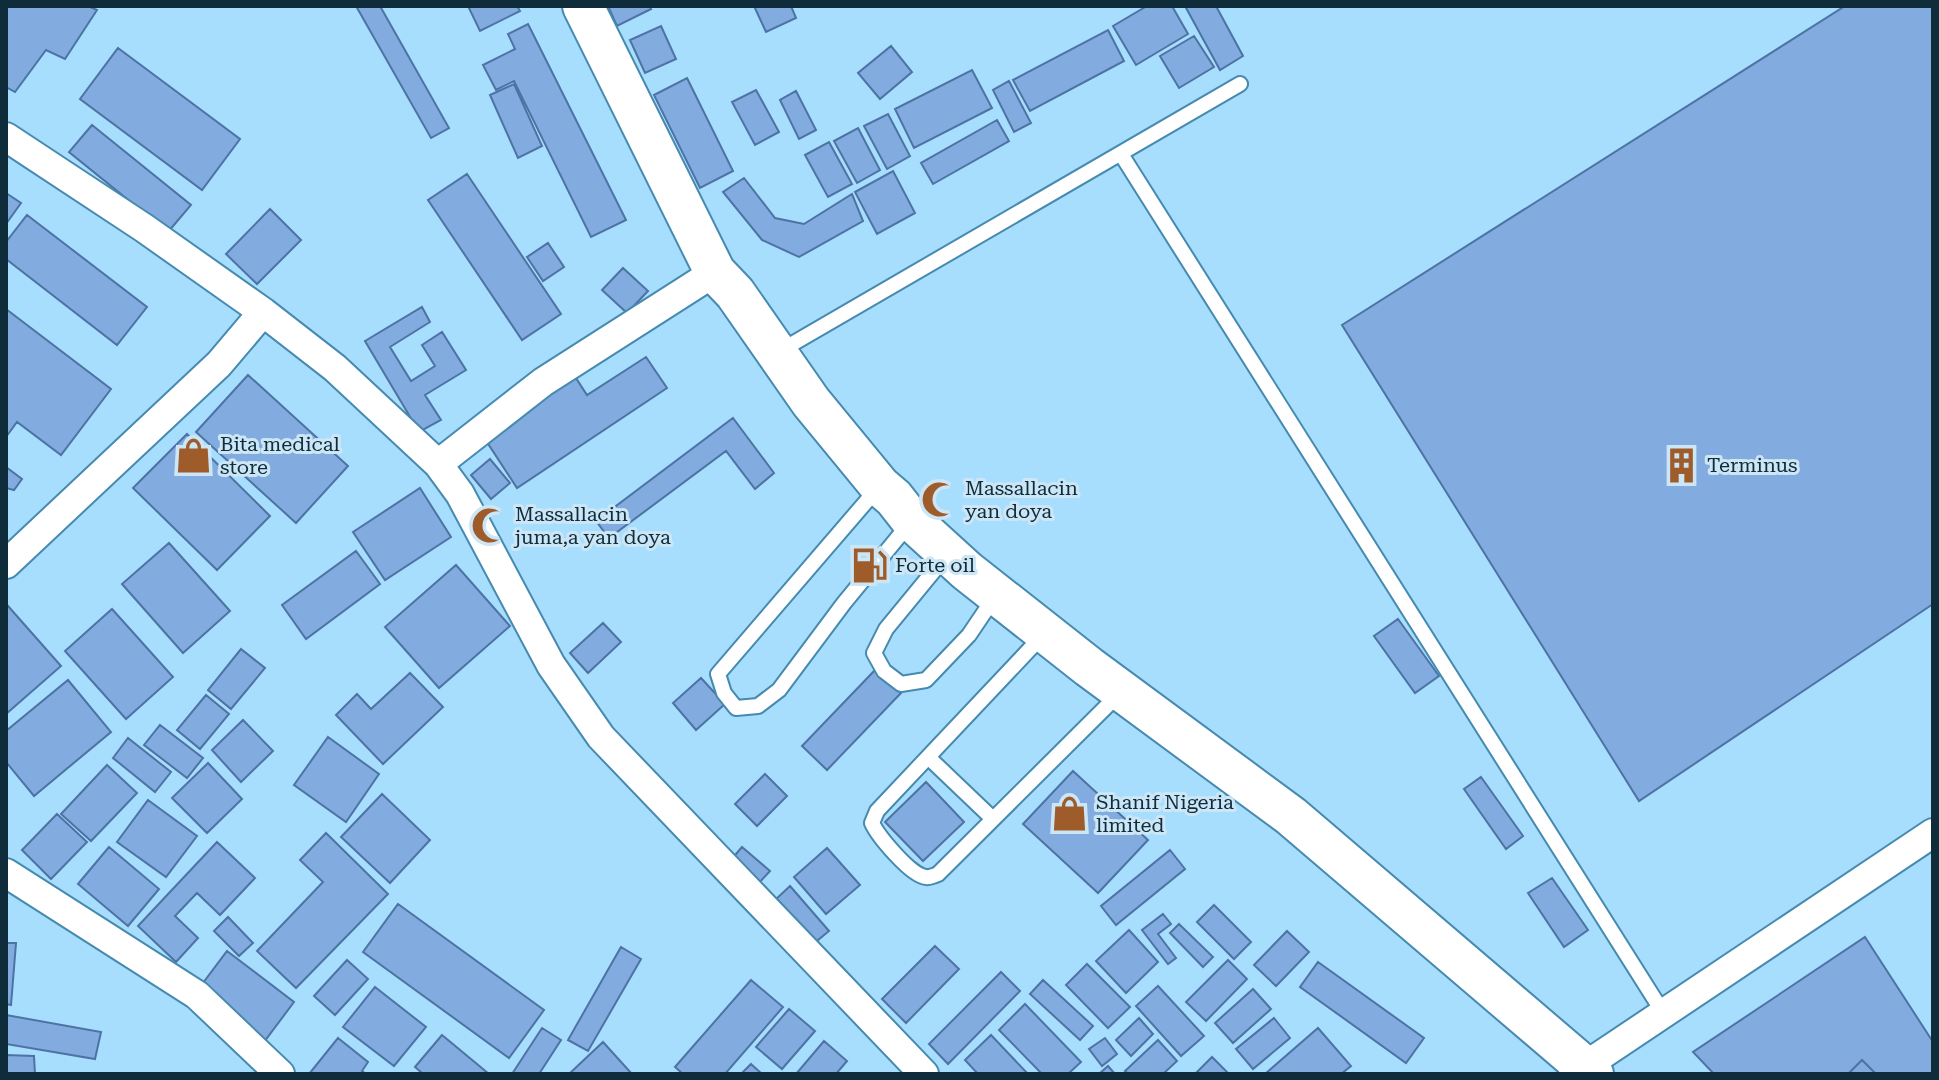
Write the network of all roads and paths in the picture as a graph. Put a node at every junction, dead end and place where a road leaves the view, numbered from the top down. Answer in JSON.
{"nodes":[{"id":1,"x":583,"y":6,"type":"edge"},
{"id":2,"x":1240,"y":84,"type":"dead end"},
{"id":3,"x":6,"y":137,"type":"edge"},
{"id":4,"x":1121,"y":154,"type":"junction"},
{"id":5,"x":715,"y":272,"type":"junction"},
{"id":6,"x":263,"y":312,"type":"junction"},
{"id":7,"x":776,"y":353,"type":"junction"},
{"id":8,"x":438,"y":464,"type":"junction"},
{"id":9,"x":880,"y":486,"type":"junction"},
{"id":10,"x":912,"y":521,"type":"junction"},
{"id":11,"x":949,"y":553,"type":"junction"},
{"id":12,"x":6,"y":564,"type":"edge"},
{"id":13,"x":996,"y":594,"type":"junction"},
{"id":14,"x":1045,"y":633,"type":"junction"},
{"id":15,"x":1122,"y":691,"type":"junction"},
{"id":16,"x":928,"y":757,"type":"junction"},
{"id":17,"x":993,"y":819,"type":"junction"},
{"id":18,"x":1929,"y":846,"type":"edge"},
{"id":19,"x":6,"y":873,"type":"edge"},
{"id":20,"x":1664,"y":1014,"type":"junction"},
{"id":21,"x":1584,"y":1072,"type":"edge"},
{"id":22,"x":280,"y":1074,"type":"edge"},
{"id":23,"x":924,"y":1074,"type":"edge"}],
"edges":[{"from":1,"to":5,"type":"street"},
{"from":2,"to":4,"type":"lane"},
{"from":3,"to":6,"type":"street"},
{"from":4,"to":7,"type":"lane"},
{"from":4,"to":20,"type":"lane"},
{"from":5,"to":7,"type":"street"},
{"from":5,"to":8,"type":"street"},
{"from":6,"to":8,"type":"street"},
{"from":6,"to":12,"type":"street"},
{"from":7,"to":9,"type":"street"},
{"from":8,"to":23,"type":"street"},
{"from":9,"to":10,"type":"street"},
{"from":9,"to":10,"type":"lane"},
{"from":10,"to":11,"type":"street"},
{"from":11,"to":13,"type":"street"},
{"from":11,"to":13,"type":"lane"},
{"from":13,"to":14,"type":"street"},
{"from":14,"to":15,"type":"street"},
{"from":14,"to":16,"type":"lane"},
{"from":15,"to":17,"type":"lane"},
{"from":15,"to":21,"type":"street"},
{"from":16,"to":17,"type":"lane"},
{"from":16,"to":17,"type":"lane"},
{"from":18,"to":20,"type":"street"},
{"from":19,"to":22,"type":"street"},
{"from":20,"to":21,"type":"street"}]}
